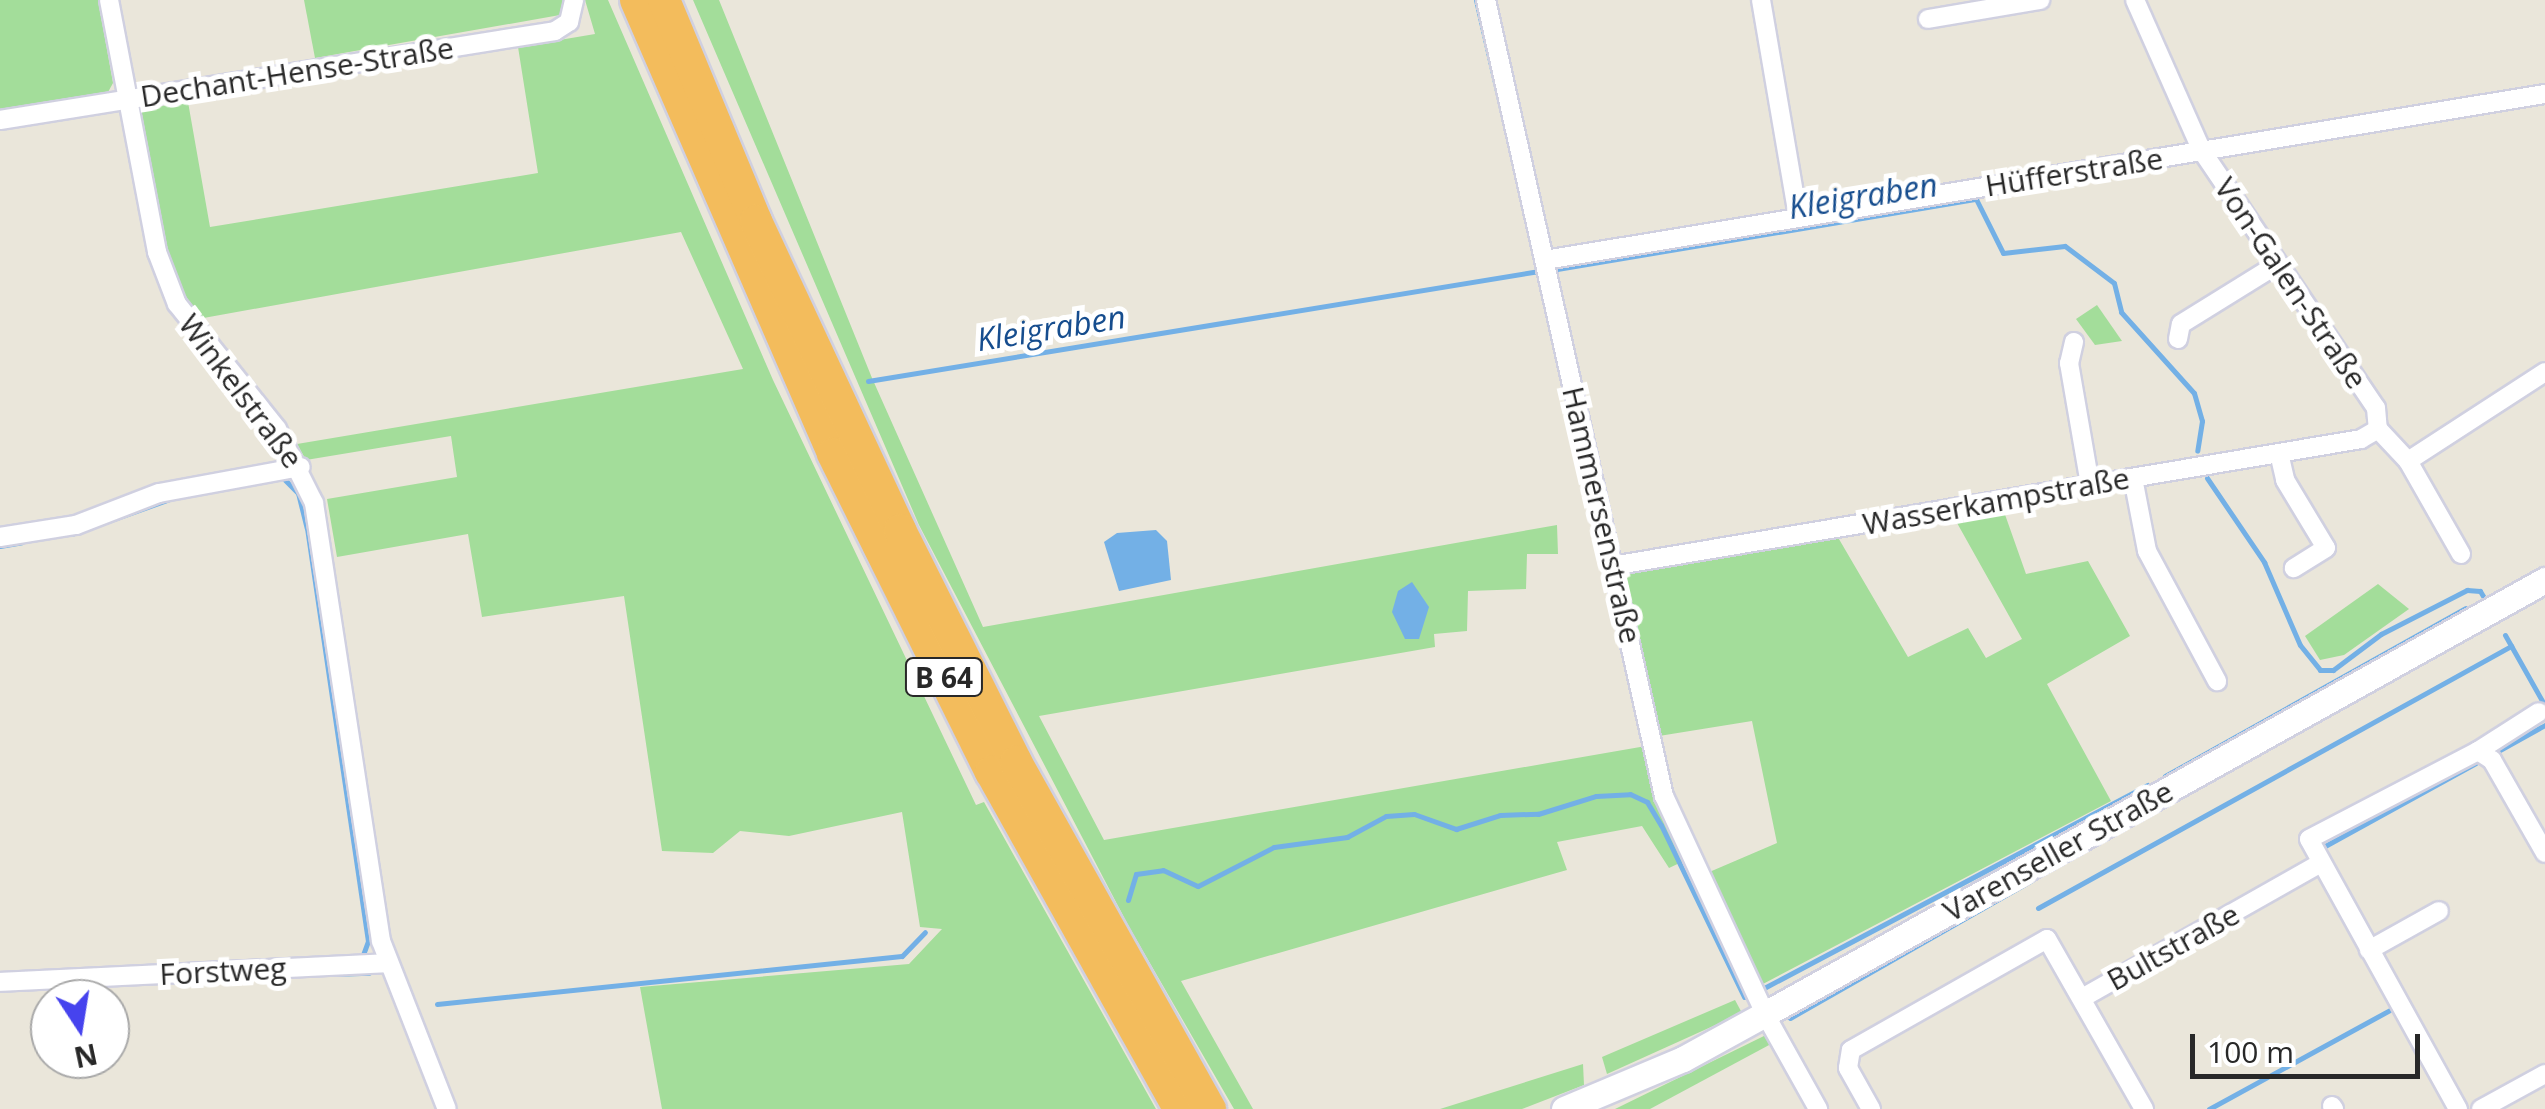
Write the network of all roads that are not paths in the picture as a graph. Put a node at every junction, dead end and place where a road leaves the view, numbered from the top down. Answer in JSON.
{"nodes":[{"id":1,"x":109,"y":0,"type":"edge"},
{"id":2,"x":574,"y":0,"type":"edge"},
{"id":3,"x":636,"y":0,"type":"edge"},
{"id":4,"x":1486,"y":0,"type":"edge"},
{"id":5,"x":1760,"y":0,"type":"edge"},
{"id":6,"x":2040,"y":0,"type":"edge"},
{"id":7,"x":2134,"y":0,"type":"edge"},
{"id":8,"x":666,"y":4,"type":"edge"},
{"id":9,"x":1928,"y":19,"type":"dead end"},
{"id":10,"x":2545,"y":94,"type":"edge"},
{"id":11,"x":128,"y":97,"type":"junction"},
{"id":12,"x":0,"y":120,"type":"edge"},
{"id":13,"x":2202,"y":151,"type":"junction"},
{"id":14,"x":1798,"y":217,"type":"junction"},
{"id":15,"x":1545,"y":260,"type":"junction"},
{"id":16,"x":2276,"y":265,"type":"junction"},
{"id":17,"x":2178,"y":339,"type":"dead end"},
{"id":18,"x":2074,"y":342,"type":"dead end"},
{"id":19,"x":2545,"y":372,"type":"edge"},
{"id":20,"x":2378,"y":430,"type":"junction"},
{"id":21,"x":2279,"y":453,"type":"junction"},
{"id":22,"x":2408,"y":461,"type":"junction"},
{"id":23,"x":301,"y":467,"type":"junction"},
{"id":24,"x":2133,"y":478,"type":"junction"},
{"id":25,"x":2090,"y":485,"type":"junction"},
{"id":26,"x":0,"y":537,"type":"edge"},
{"id":27,"x":2461,"y":554,"type":"dead end"},
{"id":28,"x":1612,"y":566,"type":"junction"},
{"id":29,"x":2294,"y":568,"type":"dead end"},
{"id":30,"x":2545,"y":580,"type":"edge"},
{"id":31,"x":2217,"y":680,"type":"dead end"},
{"id":32,"x":2539,"y":712,"type":"dead end"},
{"id":33,"x":2478,"y":751,"type":"junction"},
{"id":34,"x":2545,"y":853,"type":"edge"},
{"id":35,"x":2321,"y":863,"type":"junction"},
{"id":36,"x":2439,"y":911,"type":"dead end"},
{"id":37,"x":2369,"y":950,"type":"junction"},
{"id":38,"x":387,"y":963,"type":"junction"},
{"id":39,"x":0,"y":982,"type":"edge"},
{"id":40,"x":2084,"y":997,"type":"junction"},
{"id":41,"x":1765,"y":1014,"type":"junction"},
{"id":42,"x":2545,"y":1074,"type":"edge"},
{"id":43,"x":448,"y":1109,"type":"edge"},
{"id":44,"x":1179,"y":1109,"type":"edge"},
{"id":45,"x":1210,"y":1109,"type":"edge"},
{"id":46,"x":1564,"y":1109,"type":"edge"},
{"id":47,"x":1818,"y":1109,"type":"edge"},
{"id":48,"x":1871,"y":1109,"type":"edge"},
{"id":49,"x":2144,"y":1109,"type":"edge"},
{"id":50,"x":2458,"y":1109,"type":"edge"},
{"id":51,"x":2481,"y":1109,"type":"edge"}],
"edges":[{"from":1,"to":11,"type":"street","name":"Winkelstraße"},
{"from":2,"to":11,"type":"street","name":"Dechant-Hense-Straße"},
{"from":3,"to":44,"type":"highway","number":"B 64"},
{"from":4,"to":15,"type":"street","name":"Hammersenstraße"},
{"from":5,"to":14,"type":"street"},
{"from":6,"to":9,"type":"street"},
{"from":7,"to":13,"type":"street","name":"Von-Galen-Straße"},
{"from":8,"to":45,"type":"highway","number":"B 64"},
{"from":10,"to":13,"type":"street","name":"Hüfferstraße"},
{"from":11,"to":12,"type":"street","name":"Dechant-Hense-Straße"},
{"from":11,"to":23,"type":"street","name":"Winkelstraße"},
{"from":13,"to":14,"type":"street","name":"Hüfferstraße"},
{"from":13,"to":16,"type":"street","name":"Von-Galen-Straße"},
{"from":14,"to":15,"type":"street","name":"Hüfferstraße"},
{"from":15,"to":28,"type":"street","name":"Hammersenstraße"},
{"from":16,"to":17,"type":"street"},
{"from":16,"to":20,"type":"street","name":"Von-Galen-Straße"},
{"from":18,"to":25,"type":"street"},
{"from":19,"to":22,"type":"street"},
{"from":20,"to":21,"type":"street","name":"Wasserkampstraße"},
{"from":20,"to":22,"type":"street","name":"Von-Galen-Straße"},
{"from":21,"to":24,"type":"street","name":"Wasserkampstraße"},
{"from":21,"to":29,"type":"street"},
{"from":22,"to":27,"type":"street","name":"Von-Galen-Straße"},
{"from":23,"to":26,"type":"street"},
{"from":23,"to":38,"type":"street","name":"Winkelstraße"},
{"from":24,"to":25,"type":"street","name":"Wasserkampstraße"},
{"from":24,"to":31,"type":"street"},
{"from":25,"to":28,"type":"street","name":"Wasserkampstraße"},
{"from":28,"to":41,"type":"street","name":"Hammersenstraße"},
{"from":30,"to":41,"type":"main road","name":"Varenseller Straße"},
{"from":32,"to":33,"type":"street"},
{"from":33,"to":34,"type":"street"},
{"from":33,"to":35,"type":"street"},
{"from":35,"to":37,"type":"street"},
{"from":35,"to":40,"type":"street","name":"Bultstraße"},
{"from":36,"to":37,"type":"street"},
{"from":37,"to":50,"type":"street"},
{"from":38,"to":39,"type":"street","name":"Forstweg"},
{"from":38,"to":43,"type":"street","name":"Winkelstraße"},
{"from":40,"to":48,"type":"street"},
{"from":40,"to":49,"type":"street","name":"Bultstraße"},
{"from":41,"to":46,"type":"main road","name":"Varenseller Straße"},
{"from":41,"to":47,"type":"street","name":"Hammersenstraße"},
{"from":42,"to":51,"type":"street"}]}
